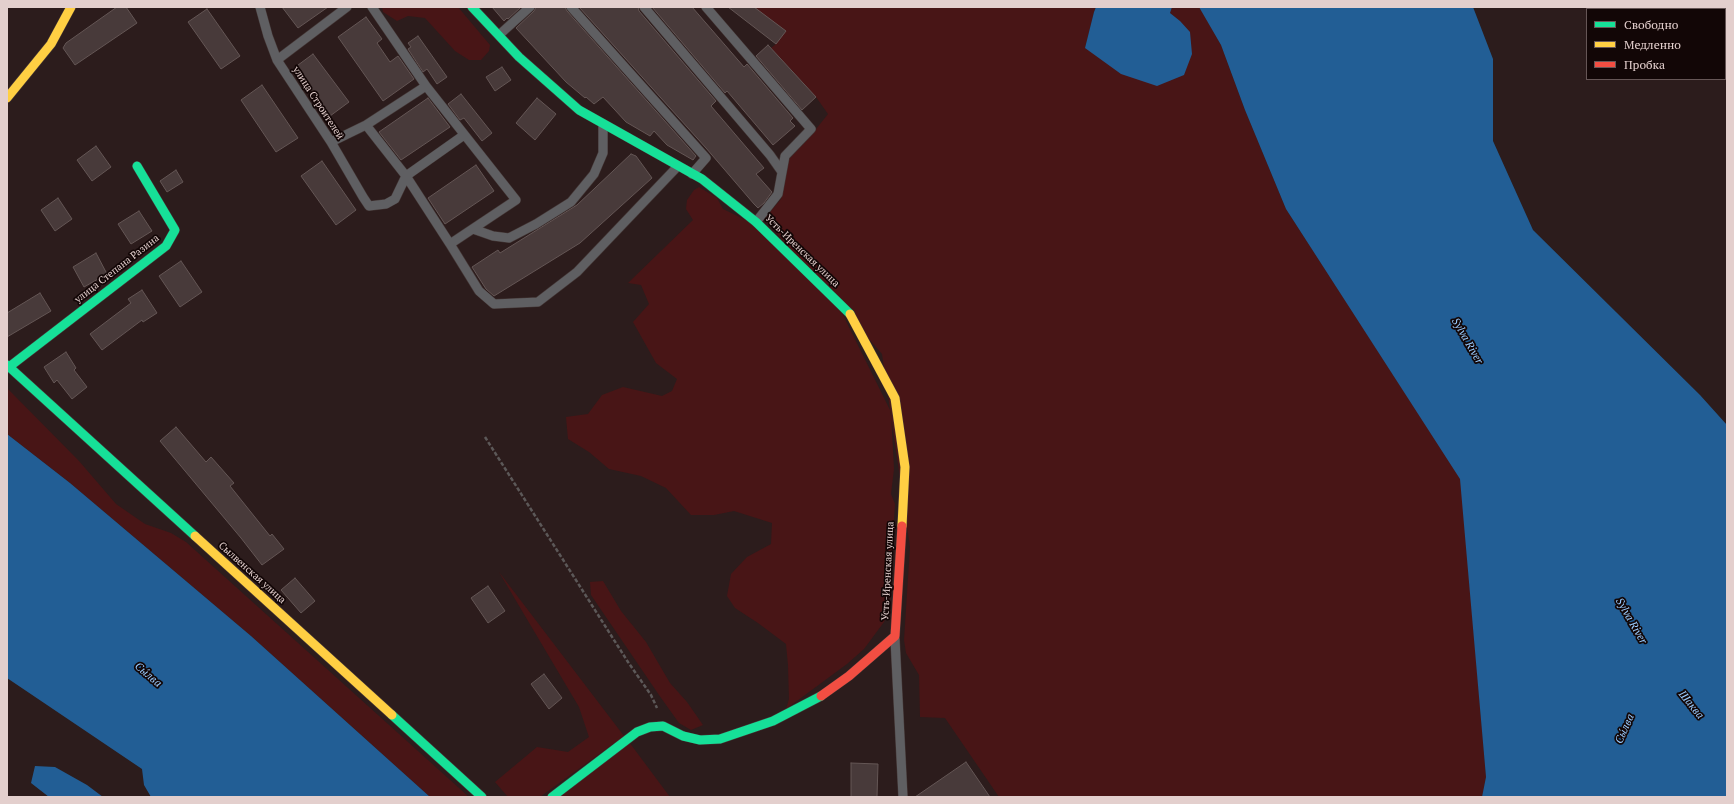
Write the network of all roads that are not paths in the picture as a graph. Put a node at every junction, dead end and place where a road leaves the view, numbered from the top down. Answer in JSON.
{"nodes":[{"id":1,"x":71,"y":7,"type":"edge"},
{"id":2,"x":260,"y":7,"type":"edge"},
{"id":3,"x":347,"y":7,"type":"edge"},
{"id":4,"x":372,"y":7,"type":"edge"},
{"id":5,"x":472,"y":7,"type":"edge"},
{"id":6,"x":530,"y":7,"type":"edge"},
{"id":7,"x":572,"y":7,"type":"edge"},
{"id":8,"x":644,"y":7,"type":"edge"},
{"id":9,"x":706,"y":7,"type":"edge"},
{"id":10,"x":499,"y":35,"type":"junction"},
{"id":11,"x":277,"y":60,"type":"junction"},
{"id":12,"x":426,"y":86,"type":"junction"},
{"id":13,"x":7,"y":98,"type":"edge"},
{"id":14,"x":603,"y":123,"type":"junction"},
{"id":15,"x":366,"y":125,"type":"junction"},
{"id":16,"x":464,"y":135,"type":"junction"},
{"id":17,"x":331,"y":142,"type":"junction"},
{"id":18,"x":137,"y":166,"type":"dead end"},
{"id":19,"x":678,"y":166,"type":"junction"},
{"id":20,"x":782,"y":172,"type":"junction"},
{"id":21,"x":692,"y":174,"type":"junction"},
{"id":22,"x":406,"y":176,"type":"junction"},
{"id":23,"x":756,"y":222,"type":"junction"},
{"id":24,"x":473,"y":229,"type":"junction"},
{"id":25,"x":450,"y":244,"type":"junction"},
{"id":26,"x":8,"y":366,"type":"edge"},
{"id":27,"x":895,"y":636,"type":"junction"},
{"id":28,"x":482,"y":797,"type":"edge"},
{"id":29,"x":552,"y":797,"type":"edge"},
{"id":30,"x":904,"y":797,"type":"edge"}],
"edges":[{"from":1,"to":13,"type":"street"},
{"from":2,"to":11,"type":"lane","name":"улица Строителей"},
{"from":3,"to":11,"type":"lane"},
{"from":4,"to":12,"type":"lane"},
{"from":5,"to":10,"type":"street","name":"Усть-Иренская улица"},
{"from":6,"to":10,"type":"lane"},
{"from":7,"to":21,"type":"lane"},
{"from":8,"to":20,"type":"lane"},
{"from":9,"to":20,"type":"lane"},
{"from":10,"to":14,"type":"street","name":"Усть-Иренская улица"},
{"from":11,"to":17,"type":"lane","name":"улица Строителей"},
{"from":12,"to":15,"type":"lane"},
{"from":12,"to":16,"type":"lane"},
{"from":14,"to":19,"type":"street","name":"Усть-Иренская улица"},
{"from":14,"to":24,"type":"lane"},
{"from":15,"to":17,"type":"lane"},
{"from":15,"to":22,"type":"lane"},
{"from":16,"to":22,"type":"lane"},
{"from":16,"to":24,"type":"lane"},
{"from":17,"to":22,"type":"lane","name":"улица Строителей"},
{"from":18,"to":26,"type":"street","name":"улица Степана Разина"},
{"from":19,"to":21,"type":"street","name":"Усть-Иренская улица"},
{"from":19,"to":25,"type":"lane"},
{"from":20,"to":23,"type":"lane"},
{"from":21,"to":23,"type":"street","name":"Усть-Иренская улица"},
{"from":22,"to":25,"type":"lane"},
{"from":23,"to":27,"type":"street","name":"Усть-Иренская улица"},
{"from":24,"to":25,"type":"lane"},
{"from":26,"to":28,"type":"street","name":"Сылвенская улица"},
{"from":27,"to":29,"type":"street"},
{"from":27,"to":30,"type":"lane"}]}
